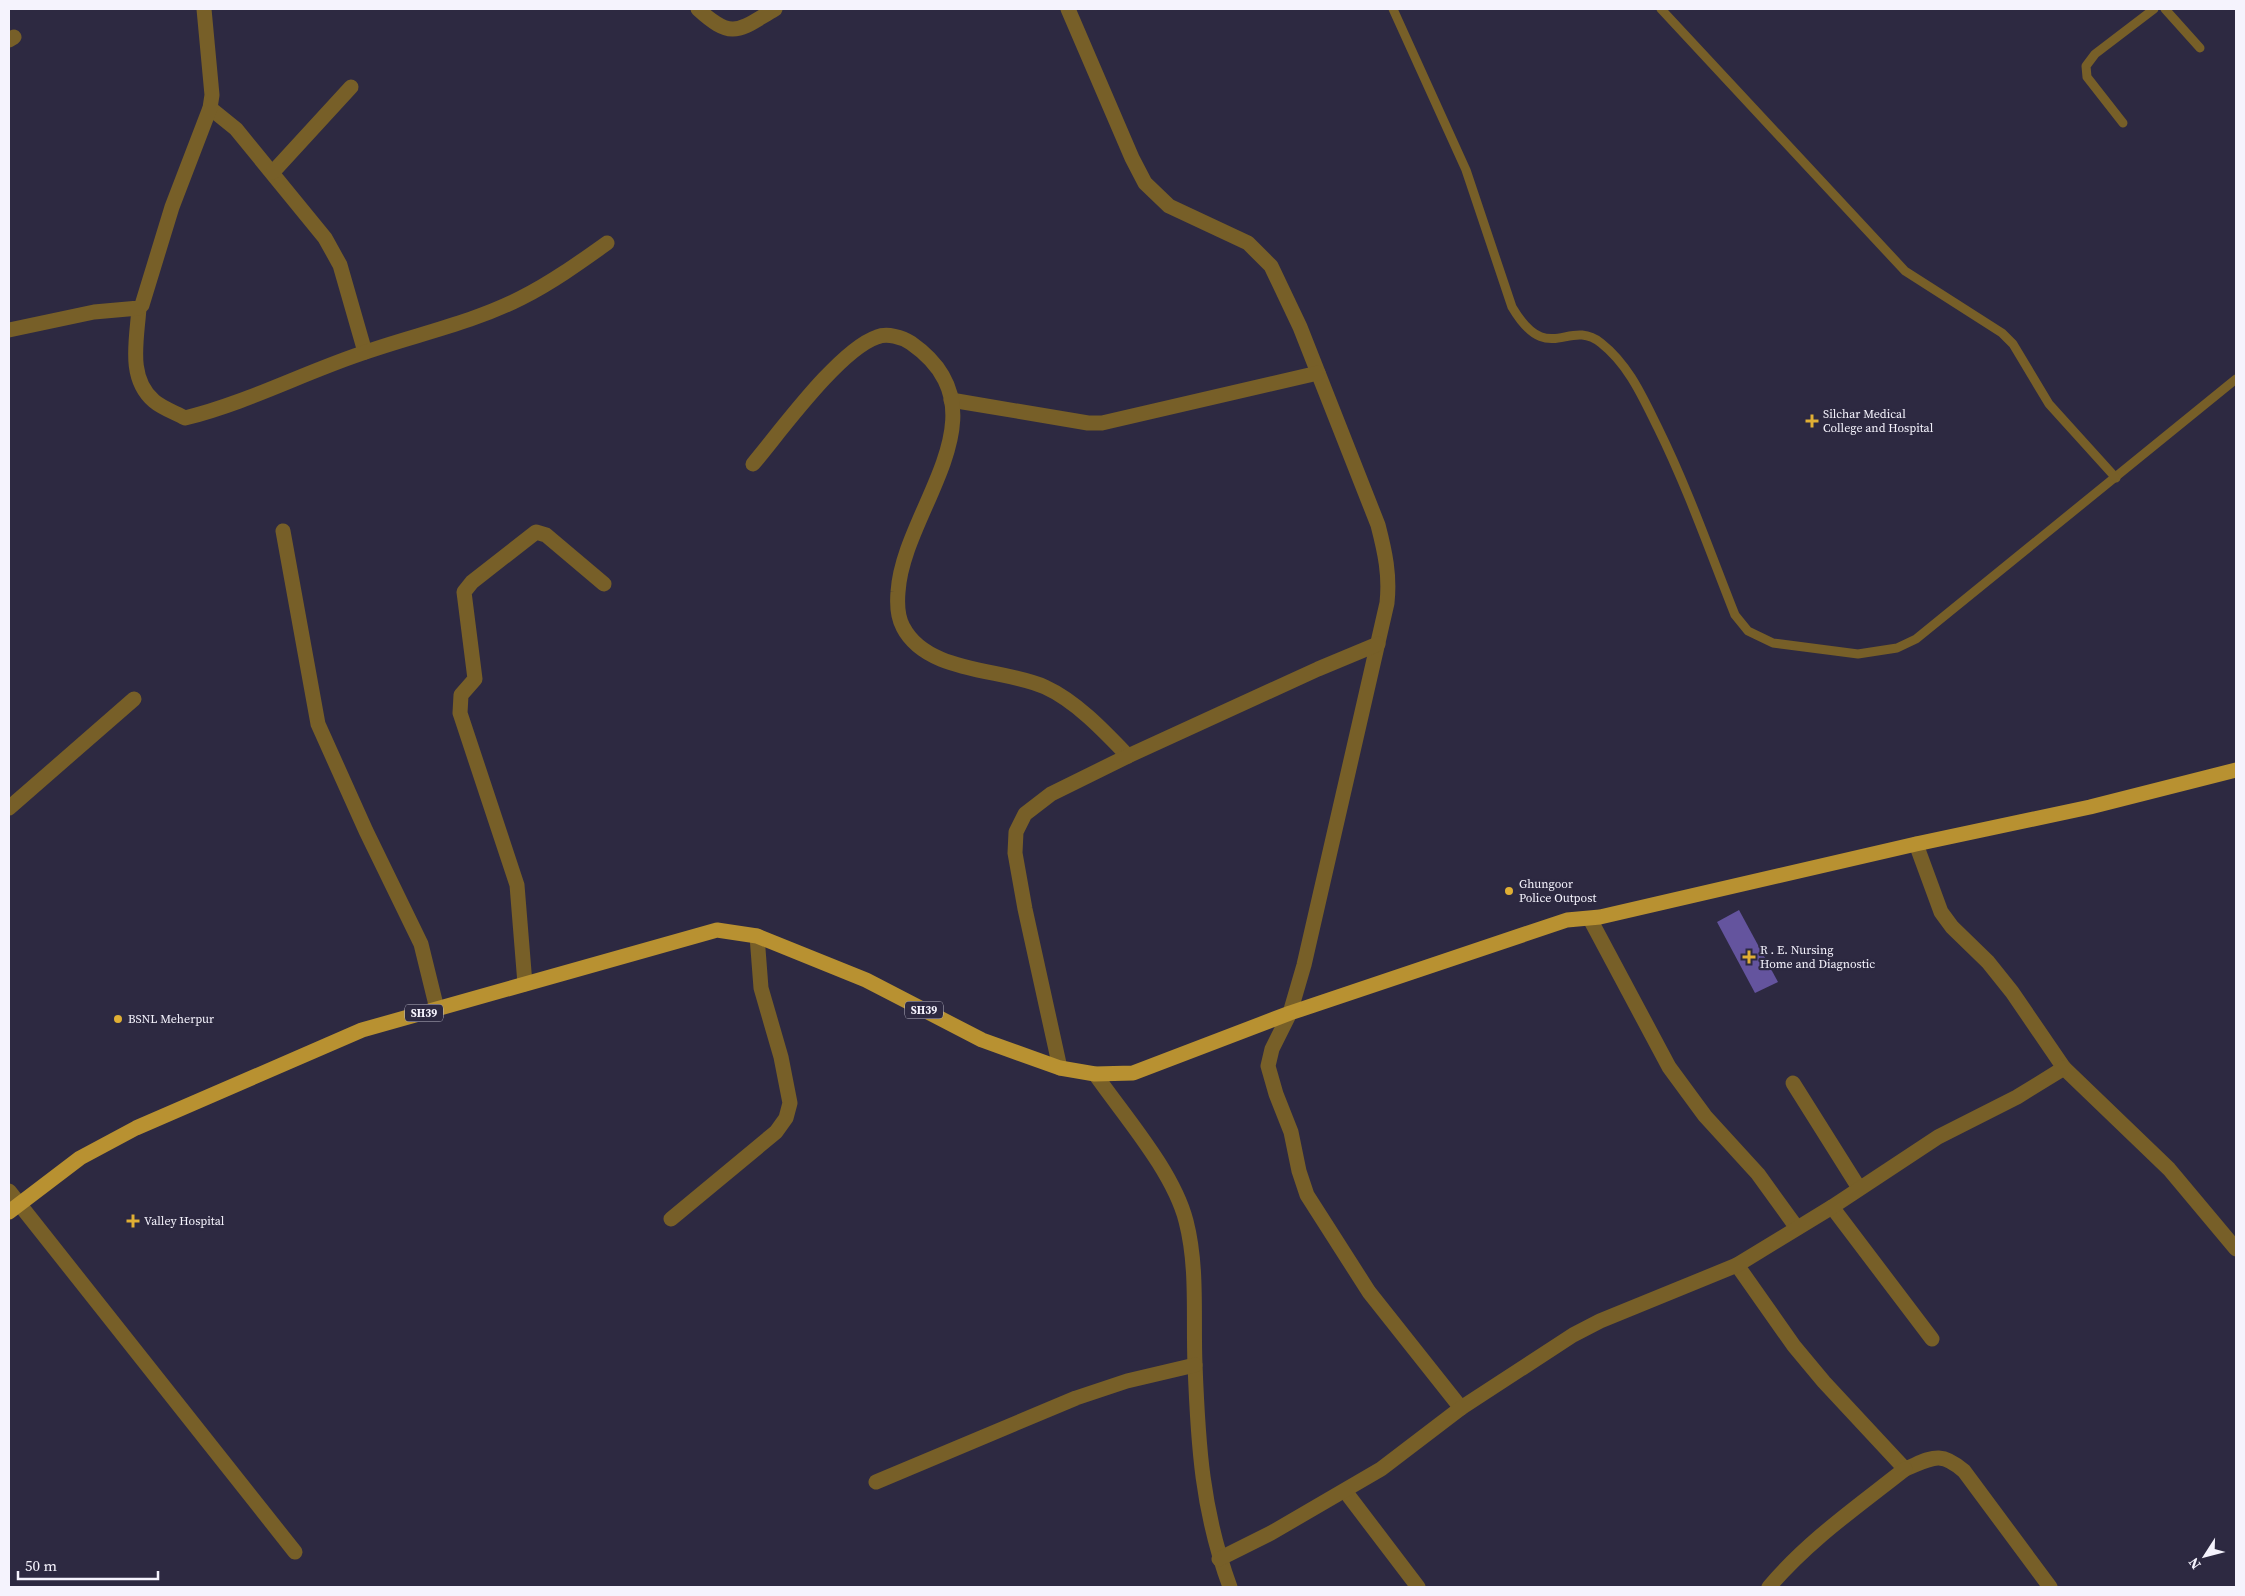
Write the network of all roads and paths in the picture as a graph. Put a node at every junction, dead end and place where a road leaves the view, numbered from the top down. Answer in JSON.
{"nodes":[{"id":1,"x":204,"y":9,"type":"edge"},
{"id":2,"x":698,"y":9,"type":"edge"},
{"id":3,"x":775,"y":9,"type":"edge"},
{"id":4,"x":1068,"y":9,"type":"edge"},
{"id":5,"x":1392,"y":9,"type":"edge"},
{"id":6,"x":1661,"y":9,"type":"edge"},
{"id":7,"x":2154,"y":9,"type":"edge"},
{"id":8,"x":2165,"y":9,"type":"edge"},
{"id":9,"x":2200,"y":48,"type":"dead end"},
{"id":10,"x":351,"y":86,"type":"dead end"},
{"id":11,"x":210,"y":108,"type":"junction"},
{"id":12,"x":2123,"y":123,"type":"dead end"},
{"id":13,"x":272,"y":172,"type":"junction"},
{"id":14,"x":607,"y":243,"type":"dead end"},
{"id":15,"x":139,"y":308,"type":"junction"},
{"id":16,"x":9,"y":330,"type":"edge"},
{"id":17,"x":365,"y":352,"type":"junction"},
{"id":18,"x":1318,"y":373,"type":"junction"},
{"id":19,"x":2236,"y":379,"type":"edge"},
{"id":20,"x":951,"y":400,"type":"junction"},
{"id":21,"x":753,"y":464,"type":"dead end"},
{"id":22,"x":2116,"y":478,"type":"junction"},
{"id":23,"x":283,"y":531,"type":"dead end"},
{"id":24,"x":604,"y":584,"type":"dead end"},
{"id":25,"x":1378,"y":644,"type":"junction"},
{"id":26,"x":134,"y":699,"type":"dead end"},
{"id":27,"x":1128,"y":756,"type":"junction"},
{"id":28,"x":2236,"y":770,"type":"edge"},
{"id":29,"x":9,"y":808,"type":"edge"},
{"id":30,"x":1916,"y":844,"type":"junction"},
{"id":31,"x":1590,"y":918,"type":"junction"},
{"id":32,"x":757,"y":936,"type":"junction"},
{"id":33,"x":525,"y":984,"type":"junction"},
{"id":34,"x":437,"y":1009,"type":"junction"},
{"id":35,"x":1290,"y":1013,"type":"junction"},
{"id":36,"x":1060,"y":1068,"type":"junction"},
{"id":37,"x":2064,"y":1068,"type":"junction"},
{"id":38,"x":1095,"y":1074,"type":"junction"},
{"id":39,"x":1792,"y":1083,"type":"dead end"},
{"id":40,"x":1859,"y":1188,"type":"junction"},
{"id":41,"x":12,"y":1202,"type":"edge"},
{"id":42,"x":1832,"y":1207,"type":"junction"},
{"id":43,"x":671,"y":1219,"type":"dead end"},
{"id":44,"x":1797,"y":1228,"type":"junction"},
{"id":45,"x":2236,"y":1249,"type":"edge"},
{"id":46,"x":1737,"y":1265,"type":"junction"},
{"id":47,"x":1932,"y":1338,"type":"dead end"},
{"id":48,"x":1195,"y":1364,"type":"junction"},
{"id":49,"x":1461,"y":1408,"type":"junction"},
{"id":50,"x":1905,"y":1469,"type":"junction"},
{"id":51,"x":876,"y":1482,"type":"dead end"},
{"id":52,"x":1344,"y":1491,"type":"junction"},
{"id":53,"x":295,"y":1552,"type":"dead end"},
{"id":54,"x":1219,"y":1559,"type":"junction"},
{"id":55,"x":1230,"y":1587,"type":"edge"},
{"id":56,"x":1418,"y":1587,"type":"edge"},
{"id":57,"x":1769,"y":1587,"type":"edge"},
{"id":58,"x":2050,"y":1587,"type":"edge"}],
"edges":[{"from":1,"to":11,"type":"street"},
{"from":2,"to":3,"type":"street"},
{"from":4,"to":18,"type":"street"},
{"from":5,"to":22,"type":"lane"},
{"from":6,"to":22,"type":"lane"},
{"from":7,"to":12,"type":"lane"},
{"from":8,"to":9,"type":"lane"},
{"from":10,"to":13,"type":"street"},
{"from":11,"to":13,"type":"street"},
{"from":11,"to":15,"type":"street"},
{"from":13,"to":17,"type":"street"},
{"from":14,"to":17,"type":"street"},
{"from":15,"to":16,"type":"street"},
{"from":15,"to":17,"type":"street"},
{"from":18,"to":20,"type":"street"},
{"from":18,"to":25,"type":"street"},
{"from":19,"to":22,"type":"lane"},
{"from":20,"to":21,"type":"street"},
{"from":20,"to":27,"type":"street"},
{"from":23,"to":34,"type":"street"},
{"from":24,"to":33,"type":"street"},
{"from":25,"to":27,"type":"street"},
{"from":25,"to":35,"type":"street"},
{"from":26,"to":29,"type":"street"},
{"from":27,"to":36,"type":"street"},
{"from":28,"to":30,"type":"main road","number":"SH39"},
{"from":30,"to":31,"type":"main road","number":"SH39"},
{"from":30,"to":37,"type":"street"},
{"from":31,"to":35,"type":"main road","number":"SH39"},
{"from":31,"to":44,"type":"street"},
{"from":32,"to":33,"type":"main road","number":"SH39"},
{"from":32,"to":36,"type":"main road","number":"SH39"},
{"from":32,"to":43,"type":"street"},
{"from":33,"to":34,"type":"main road","number":"SH39"},
{"from":34,"to":41,"type":"main road","number":"SH39"},
{"from":35,"to":38,"type":"main road","number":"SH39"},
{"from":35,"to":49,"type":"street"},
{"from":36,"to":38,"type":"main road","number":"SH39"},
{"from":37,"to":40,"type":"street"},
{"from":37,"to":45,"type":"street"},
{"from":38,"to":48,"type":"street"},
{"from":39,"to":40,"type":"street"},
{"from":40,"to":42,"type":"street"},
{"from":41,"to":53,"type":"street"},
{"from":42,"to":44,"type":"street"},
{"from":42,"to":47,"type":"street"},
{"from":44,"to":46,"type":"street"},
{"from":46,"to":49,"type":"street"},
{"from":46,"to":50,"type":"street"},
{"from":48,"to":51,"type":"street"},
{"from":48,"to":54,"type":"street"},
{"from":49,"to":52,"type":"street"},
{"from":50,"to":57,"type":"street"},
{"from":50,"to":58,"type":"street"},
{"from":52,"to":54,"type":"street"},
{"from":52,"to":56,"type":"street"},
{"from":54,"to":55,"type":"street"}]}
